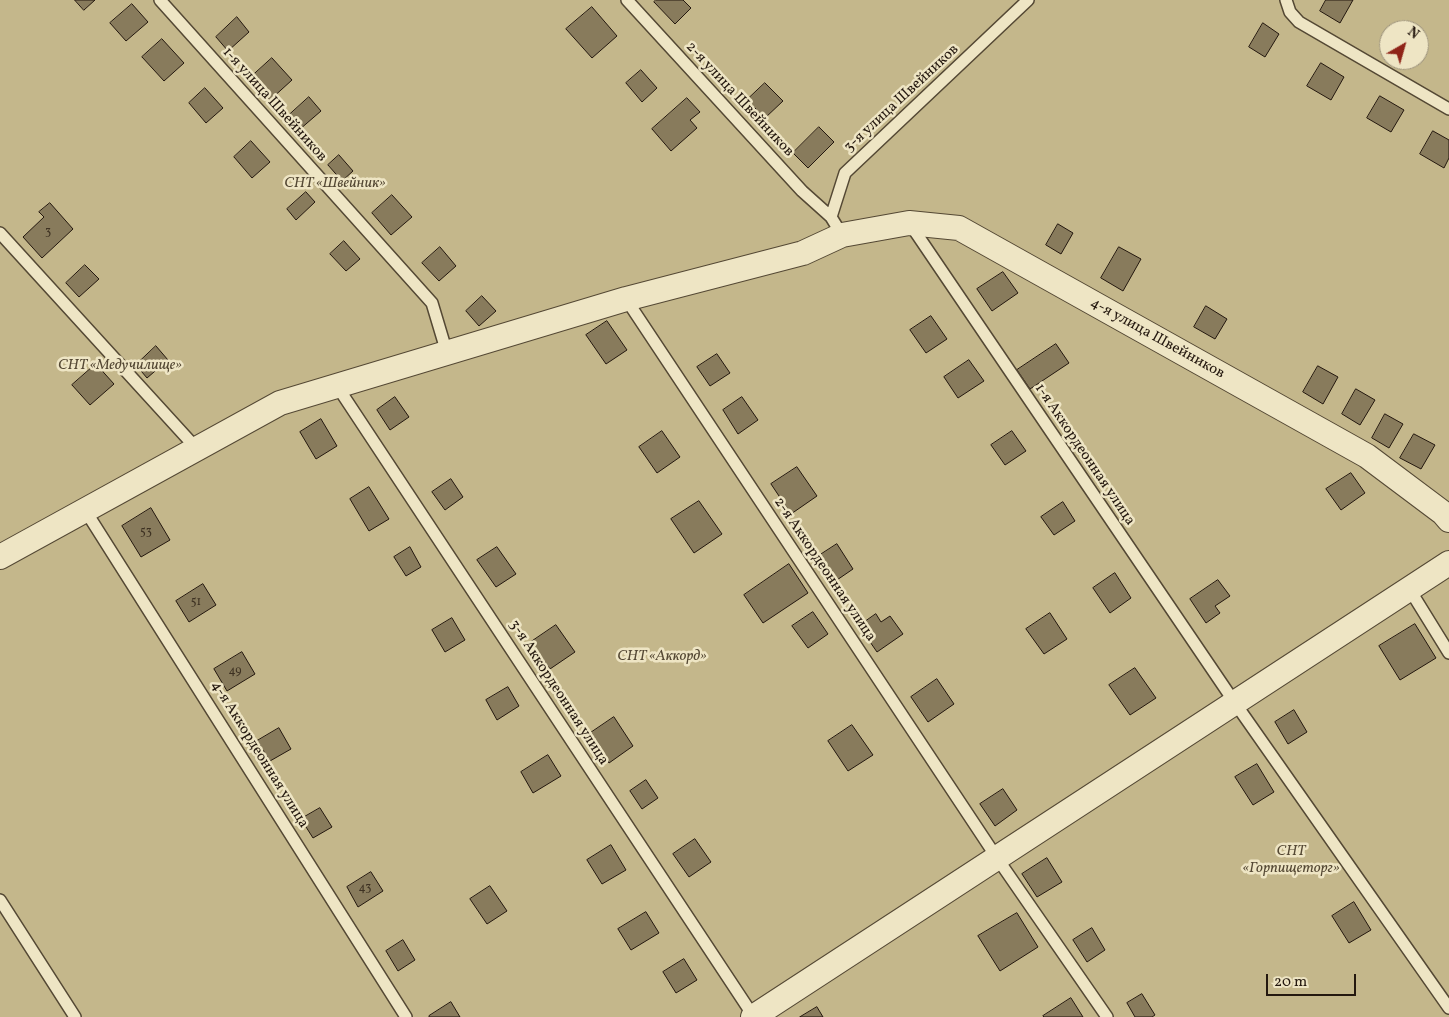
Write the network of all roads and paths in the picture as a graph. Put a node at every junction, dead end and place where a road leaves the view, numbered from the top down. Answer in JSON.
{"nodes":[{"id":1,"x":160,"y":0,"type":"edge"},
{"id":2,"x":627,"y":0,"type":"edge"},
{"id":3,"x":1028,"y":0,"type":"edge"},
{"id":4,"x":1286,"y":0,"type":"edge"},
{"id":5,"x":1449,"y":109,"type":"edge"},
{"id":6,"x":909,"y":223,"type":"junction"},
{"id":7,"x":837,"y":226,"type":"junction"},
{"id":8,"x":0,"y":233,"type":"edge"},
{"id":9,"x":626,"y":299,"type":"junction"},
{"id":10,"x":447,"y":353,"type":"junction"},
{"id":11,"x":336,"y":386,"type":"junction"},
{"id":12,"x":197,"y":449,"type":"junction"},
{"id":13,"x":86,"y":510,"type":"junction"},
{"id":14,"x":1447,"y":512,"type":"edge"},
{"id":15,"x":0,"y":557,"type":"edge"},
{"id":16,"x":1449,"y":563,"type":"edge"},
{"id":17,"x":1410,"y":590,"type":"junction"},
{"id":18,"x":1449,"y":653,"type":"edge"},
{"id":19,"x":1235,"y":704,"type":"junction"},
{"id":20,"x":997,"y":858,"type":"junction"},
{"id":21,"x":0,"y":900,"type":"edge"},
{"id":22,"x":1449,"y":1008,"type":"edge"},
{"id":23,"x":75,"y":1017,"type":"edge"},
{"id":24,"x":406,"y":1017,"type":"edge"},
{"id":25,"x":753,"y":1017,"type":"edge"},
{"id":26,"x":1107,"y":1017,"type":"edge"}],
"edges":[{"from":1,"to":10,"type":"lane","name":"1-я улица Швейников"},
{"from":2,"to":7,"type":"lane","name":"2-я улица Швейников"},
{"from":3,"to":7,"type":"lane","name":"3-я улица Швейников"},
{"from":4,"to":5,"type":"lane"},
{"from":6,"to":7,"type":"street","name":"4-я улица Швейников"},
{"from":6,"to":14,"type":"street","name":"4-я улица Швейников"},
{"from":6,"to":19,"type":"lane","name":"1-я Аккордеонная улица"},
{"from":7,"to":9,"type":"street","name":"4-я улица Швейников"},
{"from":8,"to":12,"type":"lane"},
{"from":9,"to":10,"type":"street","name":"4-я улица Швейников"},
{"from":9,"to":20,"type":"lane","name":"2-я Аккордеонная улица"},
{"from":10,"to":11,"type":"street","name":"4-я улица Швейников"},
{"from":11,"to":12,"type":"street","name":"4-я улица Швейников"},
{"from":11,"to":25,"type":"lane","name":"3-я Аккордеонная улица"},
{"from":12,"to":13,"type":"street","name":"4-я улица Швейников"},
{"from":13,"to":15,"type":"street","name":"4-я улица Швейников"},
{"from":13,"to":24,"type":"lane","name":"4-я Аккордеонная улица"},
{"from":16,"to":17,"type":"street"},
{"from":17,"to":18,"type":"lane"},
{"from":17,"to":19,"type":"street"},
{"from":19,"to":20,"type":"street"},
{"from":19,"to":22,"type":"lane","name":"1-я Аккордеонная улица"},
{"from":20,"to":25,"type":"street"},
{"from":20,"to":26,"type":"lane","name":"2-я Аккордеонная улица"},
{"from":21,"to":23,"type":"lane"}]}
